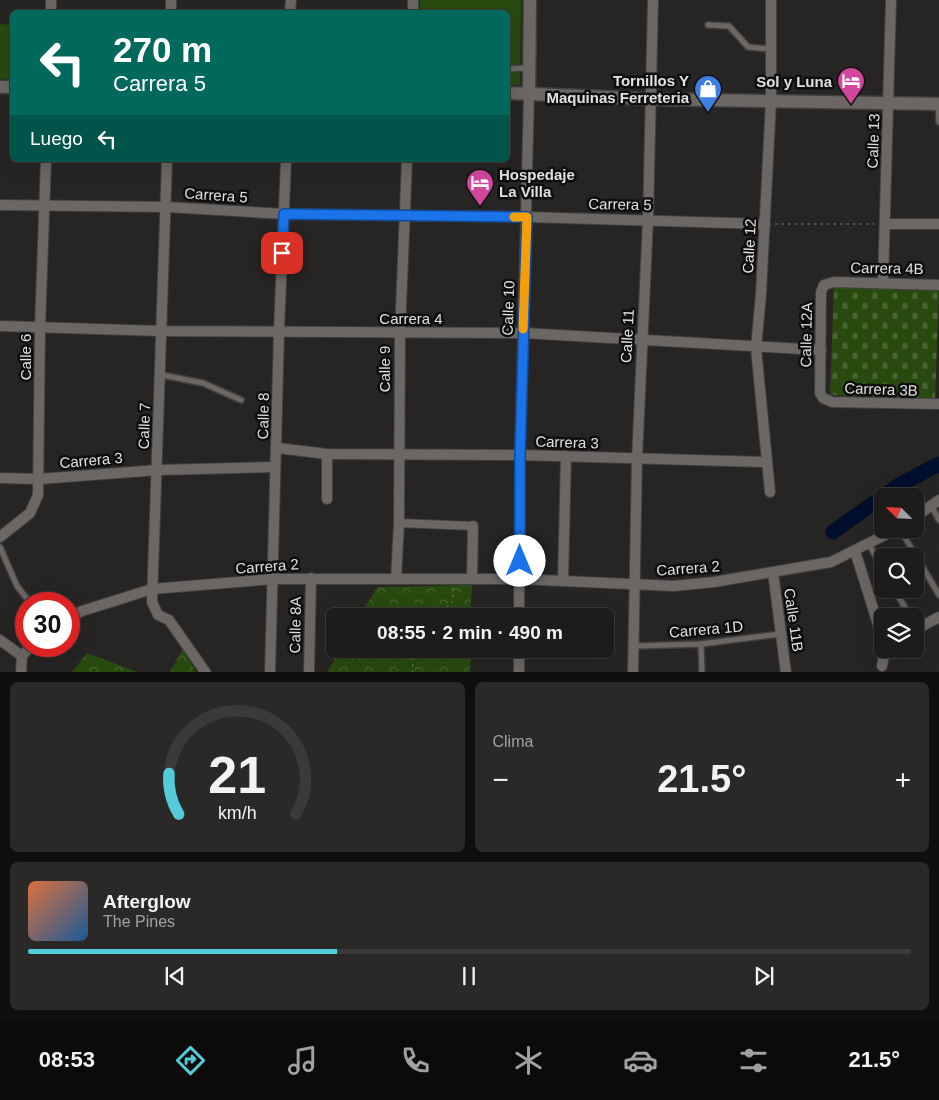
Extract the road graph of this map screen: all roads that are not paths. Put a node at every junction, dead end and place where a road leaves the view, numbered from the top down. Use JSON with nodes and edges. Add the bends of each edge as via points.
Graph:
{"nodes":[{"id":1,"x":530,"y":0,"type":"edge"},
{"id":2,"x":653,"y":0,"type":"edge"},
{"id":3,"x":771,"y":0,"type":"edge"},
{"id":4,"x":891,"y":0,"type":"edge"},
{"id":5,"x":708,"y":25,"type":"dead end"},
{"id":6,"x":771,"y":49,"type":"junction"},
{"id":7,"x":530,"y":68,"type":"junction"},
{"id":8,"x":510,"y":69,"type":"edge"},
{"id":9,"x":510,"y":93,"type":"edge"},
{"id":10,"x":529,"y":94,"type":"junction"},
{"id":11,"x":651,"y":99,"type":"junction"},
{"id":12,"x":771,"y":101,"type":"junction"},
{"id":13,"x":890,"y":102,"type":"junction"},
{"id":14,"x":939,"y":104,"type":"edge"},
{"id":15,"x":939,"y":122,"type":"edge"},
{"id":16,"x":46,"y":162,"type":"edge"},
{"id":17,"x":167,"y":162,"type":"edge"},
{"id":18,"x":286,"y":162,"type":"edge"},
{"id":19,"x":407,"y":162,"type":"edge"},
{"id":20,"x":0,"y":205,"type":"edge"},
{"id":21,"x":44,"y":205,"type":"junction"},
{"id":22,"x":167,"y":206,"type":"junction"},
{"id":23,"x":284,"y":214,"type":"junction"},
{"id":24,"x":406,"y":216,"type":"junction"},
{"id":25,"x":527,"y":217,"type":"junction"},
{"id":26,"x":648,"y":220,"type":"junction"},
{"id":27,"x":765,"y":224,"type":"junction"},
{"id":28,"x":884,"y":224,"type":"junction"},
{"id":29,"x":939,"y":224,"type":"edge"},
{"id":30,"x":834,"y":282,"type":"joint"},
{"id":31,"x":883,"y":283,"type":"junction"},
{"id":32,"x":939,"y":285,"type":"edge"},
{"id":33,"x":0,"y":326,"type":"edge"},
{"id":34,"x":40,"y":327,"type":"junction"},
{"id":35,"x":161,"y":331,"type":"junction"},
{"id":36,"x":279,"y":331,"type":"junction"},
{"id":37,"x":400,"y":333,"type":"junction"},
{"id":38,"x":523,"y":333,"type":"junction"},
{"id":39,"x":642,"y":339,"type":"junction"},
{"id":40,"x":756,"y":348,"type":"junction"},
{"id":41,"x":821,"y":350,"type":"junction"},
{"id":42,"x":162,"y":375,"type":"junction"},
{"id":43,"x":822,"y":398,"type":"joint"},
{"id":44,"x":241,"y":400,"type":"dead end"},
{"id":45,"x":939,"y":404,"type":"edge"},
{"id":46,"x":277,"y":448,"type":"junction"},
{"id":47,"x":399,"y":453,"type":"junction"},
{"id":48,"x":327,"y":454,"type":"junction"},
{"id":49,"x":520,"y":455,"type":"junction"},
{"id":50,"x":566,"y":456,"type":"junction"},
{"id":51,"x":637,"y":459,"type":"junction"},
{"id":52,"x":767,"y":462,"type":"junction"},
{"id":53,"x":275,"y":467,"type":"junction"},
{"id":54,"x":158,"y":470,"type":"junction"},
{"id":55,"x":0,"y":478,"type":"edge"},
{"id":56,"x":39,"y":479,"type":"junction"},
{"id":57,"x":770,"y":492,"type":"dead end"},
{"id":58,"x":327,"y":500,"type":"dead end"},
{"id":59,"x":935,"y":502,"type":"edge"},
{"id":60,"x":924,"y":510,"type":"edge"},
{"id":61,"x":939,"y":520,"type":"edge"},
{"id":62,"x":399,"y":523,"type":"junction"},
{"id":63,"x":474,"y":526,"type":"joint"},
{"id":64,"x":0,"y":537,"type":"edge"},
{"id":65,"x":881,"y":538,"type":"edge"},
{"id":66,"x":904,"y":538,"type":"edge"},
{"id":67,"x":869,"y":544,"type":"junction"},
{"id":68,"x":0,"y":547,"type":"edge"},
{"id":69,"x":855,"y":551,"type":"junction"},
{"id":70,"x":874,"y":554,"type":"edge"},
{"id":71,"x":773,"y":572,"type":"junction"},
{"id":72,"x":311,"y":578,"type":"junction"},
{"id":73,"x":396,"y":578,"type":"junction"},
{"id":74,"x":273,"y":579,"type":"junction"},
{"id":75,"x":472,"y":579,"type":"junction"},
{"id":76,"x":519,"y":579,"type":"junction"},
{"id":77,"x":563,"y":580,"type":"junction"},
{"id":78,"x":636,"y":584,"type":"junction"},
{"id":79,"x":152,"y":589,"type":"junction"},
{"id":80,"x":22,"y":592,"type":"edge"},
{"id":81,"x":939,"y":595,"type":"edge"},
{"id":82,"x":519,"y":608,"type":"edge"},
{"id":83,"x":874,"y":609,"type":"edge"},
{"id":84,"x":80,"y":611,"type":"edge"},
{"id":85,"x":939,"y":617,"type":"edge"},
{"id":86,"x":924,"y":624,"type":"edge"},
{"id":87,"x":780,"y":634,"type":"junction"},
{"id":88,"x":0,"y":640,"type":"edge"},
{"id":89,"x":701,"y":644,"type":"junction"},
{"id":90,"x":635,"y":646,"type":"junction"},
{"id":91,"x":15,"y":651,"type":"edge"},
{"id":92,"x":22,"y":657,"type":"edge"},
{"id":93,"x":519,"y":658,"type":"edge"},
{"id":94,"x":883,"y":658,"type":"edge"},
{"id":95,"x":882,"y":666,"type":"dead end"},
{"id":96,"x":21,"y":672,"type":"edge"},
{"id":97,"x":206,"y":672,"type":"edge"},
{"id":98,"x":270,"y":672,"type":"edge"},
{"id":99,"x":309,"y":672,"type":"edge"},
{"id":100,"x":519,"y":672,"type":"edge"},
{"id":101,"x":633,"y":672,"type":"edge"},
{"id":102,"x":702,"y":672,"type":"edge"},
{"id":103,"x":786,"y":672,"type":"edge"}],
"edges":[{"from":1,"to":7,"type":"street","name":"Calle 10"},
{"from":2,"to":11,"type":"street","name":"Calle 11"},
{"from":3,"to":6,"type":"street","name":"Calle 12"},
{"from":4,"to":13,"type":"street","name":"Calle 13"},
{"from":5,"to":6,"type":"lane","via":[[729,26],[748,47]]},
{"from":6,"to":12,"type":"street","name":"Calle 12"},
{"from":7,"to":8,"type":"lane"},
{"from":7,"to":10,"type":"street","name":"Calle 10"},
{"from":9,"to":10,"type":"street"},
{"from":10,"to":11,"type":"street"},
{"from":10,"to":25,"type":"street","name":"Calle 10"},
{"from":11,"to":12,"type":"street"},
{"from":11,"to":26,"type":"street","name":"Calle 11"},
{"from":12,"to":13,"type":"street"},
{"from":12,"to":27,"type":"street","name":"Calle 12"},
{"from":13,"to":14,"type":"street"},
{"from":13,"to":28,"type":"street","name":"Calle 13"},
{"from":14,"to":15,"type":"lane"},
{"from":16,"to":21,"type":"street","name":"Calle 6"},
{"from":17,"to":22,"type":"street","name":"Calle 7"},
{"from":18,"to":23,"type":"street","name":"Calle 8"},
{"from":19,"to":24,"type":"street","name":"Calle 9"},
{"from":20,"to":21,"type":"street","name":"Carrera 5"},
{"from":21,"to":22,"type":"street","name":"Carrera 5"},
{"from":21,"to":34,"type":"street","name":"Calle 6"},
{"from":22,"to":23,"type":"street","name":"Carrera 5"},
{"from":22,"to":35,"type":"street","name":"Calle 7"},
{"from":23,"to":24,"type":"street","name":"Carrera 5"},
{"from":23,"to":36,"type":"street","name":"Calle 8"},
{"from":24,"to":25,"type":"street","name":"Carrera 5"},
{"from":24,"to":37,"type":"street","name":"Calle 9"},
{"from":25,"to":26,"type":"street","name":"Carrera 5"},
{"from":25,"to":38,"type":"street","name":"Calle 10"},
{"from":26,"to":27,"type":"street","name":"Carrera 5"},
{"from":26,"to":39,"type":"street","name":"Calle 11"},
{"from":27,"to":40,"type":"street","name":"Calle 12"},
{"from":28,"to":29,"type":"street"},
{"from":28,"to":31,"type":"street","name":"Calle 13"},
{"from":30,"to":31,"type":"street","name":"Carrera 4B"},
{"from":30,"to":41,"type":"street","name":"Calle 12A","via":[[824,285],[822,292]]},
{"from":31,"to":32,"type":"street","name":"Carrera 4B"},
{"from":33,"to":34,"type":"street","name":"Carrera 4"},
{"from":34,"to":35,"type":"street","name":"Carrera 4"},
{"from":34,"to":56,"type":"street","name":"Calle 6"},
{"from":35,"to":36,"type":"street","name":"Carrera 4"},
{"from":35,"to":42,"type":"street","name":"Calle 7"},
{"from":36,"to":37,"type":"street","name":"Carrera 4"},
{"from":36,"to":46,"type":"street","name":"Calle 8"},
{"from":37,"to":38,"type":"street","name":"Carrera 4"},
{"from":37,"to":47,"type":"street","name":"Calle 9"},
{"from":38,"to":39,"type":"street","name":"Carrera 4"},
{"from":38,"to":49,"type":"street","name":"Calle 10"},
{"from":39,"to":40,"type":"street","name":"Carrera 4"},
{"from":39,"to":51,"type":"street","name":"Calle 11"},
{"from":40,"to":41,"type":"street","name":"Carrera 4"},
{"from":40,"to":52,"type":"street","name":"Calle 12"},
{"from":41,"to":43,"type":"street","name":"Calle 12A"},
{"from":42,"to":44,"type":"lane","via":[[203,383]]},
{"from":42,"to":54,"type":"street","name":"Calle 7"},
{"from":43,"to":45,"type":"street","name":"Carrera 3B","via":[[832,402]]},
{"from":46,"to":48,"type":"street","name":"Carrera 3"},
{"from":46,"to":53,"type":"street","name":"Calle 8"},
{"from":47,"to":48,"type":"street","name":"Carrera 3"},
{"from":47,"to":49,"type":"street","name":"Carrera 3"},
{"from":47,"to":62,"type":"street","name":"Calle 9"},
{"from":48,"to":58,"type":"street"},
{"from":49,"to":50,"type":"street","name":"Carrera 3"},
{"from":49,"to":76,"type":"street","name":"Calle 10"},
{"from":50,"to":51,"type":"street","name":"Carrera 3"},
{"from":50,"to":77,"type":"street"},
{"from":51,"to":52,"type":"street","name":"Carrera 3"},
{"from":51,"to":78,"type":"street","name":"Calle 11"},
{"from":52,"to":57,"type":"street","name":"Calle 12"},
{"from":53,"to":54,"type":"street","name":"Carrera 3"},
{"from":53,"to":74,"type":"street","name":"Calle 8"},
{"from":54,"to":56,"type":"street","name":"Carrera 3"},
{"from":54,"to":79,"type":"street","name":"Calle 7"},
{"from":55,"to":56,"type":"street","name":"Carrera 3"},
{"from":56,"to":64,"type":"street","name":"Calle 6","via":[[33,508]]},
{"from":59,"to":60,"type":"street"},
{"from":59,"to":61,"type":"lane"},
{"from":62,"to":63,"type":"street"},
{"from":62,"to":73,"type":"street","name":"Calle 9"},
{"from":63,"to":75,"type":"street"},
{"from":65,"to":67,"type":"street","name":"Carrera 2"},
{"from":66,"to":81,"type":"lane"},
{"from":67,"to":69,"type":"street","name":"Carrera 2"},
{"from":67,"to":70,"type":"lane"},
{"from":68,"to":80,"type":"lane"},
{"from":69,"to":71,"type":"street","name":"Carrera 2","via":[[831,562]]},
{"from":69,"to":83,"type":"street"},
{"from":71,"to":78,"type":"street","name":"Carrera 2","via":[[674,586]]},
{"from":71,"to":87,"type":"street","name":"Calle 11B"},
{"from":72,"to":73,"type":"street","name":"Carrera 2"},
{"from":72,"to":74,"type":"street","name":"Carrera 2"},
{"from":72,"to":99,"type":"street","name":"Calle 8A"},
{"from":73,"to":75,"type":"street","name":"Carrera 2"},
{"from":74,"to":79,"type":"street","name":"Carrera 2"},
{"from":74,"to":98,"type":"street","name":"Calle 8"},
{"from":75,"to":76,"type":"street","name":"Carrera 2"},
{"from":76,"to":77,"type":"street","name":"Carrera 2"},
{"from":76,"to":82,"type":"street","name":"Calle 10"},
{"from":77,"to":78,"type":"street","name":"Carrera 2"},
{"from":78,"to":90,"type":"street","name":"Calle 11"},
{"from":79,"to":84,"type":"street","name":"Carrera 2"},
{"from":79,"to":97,"type":"street","name":"Calle 7","via":[[152,602],[158,615],[169,620]]},
{"from":85,"to":86,"type":"street"},
{"from":87,"to":89,"type":"lane","name":"Carrera 1D"},
{"from":87,"to":103,"type":"street","name":"Calle 11B"},
{"from":88,"to":91,"type":"street"},
{"from":89,"to":90,"type":"lane","name":"Carrera 1D"},
{"from":89,"to":102,"type":"lane"},
{"from":90,"to":101,"type":"street","name":"Calle 11"},
{"from":92,"to":96,"type":"street"},
{"from":93,"to":100,"type":"street"},
{"from":94,"to":95,"type":"street"}]}
